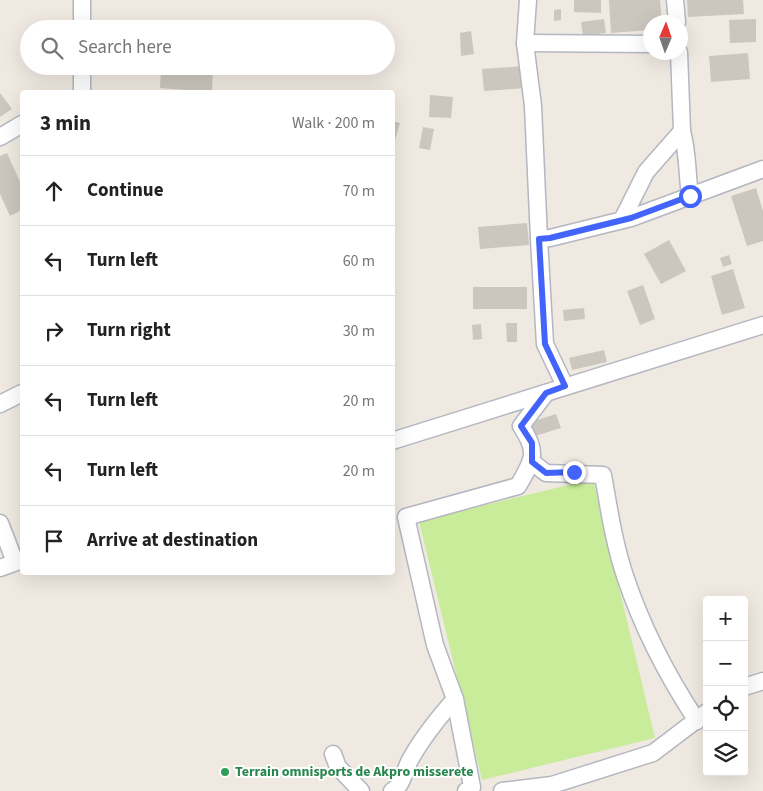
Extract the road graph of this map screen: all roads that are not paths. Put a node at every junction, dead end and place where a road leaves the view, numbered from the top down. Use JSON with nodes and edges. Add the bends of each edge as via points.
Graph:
{"nodes":[{"id":1,"x":82,"y":0,"type":"edge"},
{"id":2,"x":528,"y":0,"type":"edge"},
{"id":3,"x":675,"y":0,"type":"edge"},
{"id":4,"x":676,"y":15,"type":"edge"},
{"id":5,"x":82,"y":20,"type":"edge"},
{"id":6,"x":525,"y":43,"type":"junction"},
{"id":7,"x":643,"y":44,"type":"edge"},
{"id":8,"x":680,"y":60,"type":"edge"},
{"id":9,"x":81,"y":75,"type":"edge"},
{"id":10,"x":79,"y":90,"type":"edge"},
{"id":11,"x":20,"y":125,"type":"edge"},
{"id":12,"x":682,"y":132,"type":"junction"},
{"id":13,"x":0,"y":137,"type":"edge"},
{"id":14,"x":763,"y":168,"type":"edge"},
{"id":15,"x":690,"y":196,"type":"junction"},
{"id":16,"x":622,"y":220,"type":"junction"},
{"id":17,"x":539,"y":239,"type":"junction"},
{"id":18,"x":763,"y":325,"type":"edge"},
{"id":19,"x":565,"y":386,"type":"junction"},
{"id":20,"x":546,"y":393,"type":"junction"},
{"id":21,"x":20,"y":394,"type":"edge"},
{"id":22,"x":0,"y":404,"type":"edge"},
{"id":23,"x":395,"y":440,"type":"edge"},
{"id":24,"x":532,"y":462,"type":"junction"},
{"id":25,"x":0,"y":523,"type":"edge"},
{"id":26,"x":12,"y":563,"type":"edge"},
{"id":27,"x":763,"y":681,"type":"edge"},
{"id":28,"x":747,"y":686,"type":"edge"},
{"id":29,"x":455,"y":699,"type":"junction"},
{"id":30,"x":702,"y":717,"type":"edge"},
{"id":31,"x":333,"y":754,"type":"dead end"},
{"id":32,"x":362,"y":791,"type":"edge"},
{"id":33,"x":392,"y":791,"type":"edge"},
{"id":34,"x":466,"y":791,"type":"edge"},
{"id":35,"x":502,"y":791,"type":"edge"}],
"edges":[{"from":1,"to":5,"type":"street"},
{"from":2,"to":6,"type":"street"},
{"from":3,"to":4,"type":"street"},
{"from":6,"to":7,"type":"street"},
{"from":6,"to":17,"type":"street","via":[[533,106]]},
{"from":8,"to":12,"type":"street"},
{"from":9,"to":10,"type":"street"},
{"from":11,"to":13,"type":"street"},
{"from":12,"to":15,"type":"street","via":[[688,153]]},
{"from":12,"to":16,"type":"street","via":[[646,172]]},
{"from":14,"to":15,"type":"street"},
{"from":15,"to":16,"type":"street"},
{"from":16,"to":17,"type":"street"},
{"from":17,"to":19,"type":"street","via":[[545,344]]},
{"from":18,"to":19,"type":"street"},
{"from":19,"to":20,"type":"street"},
{"from":20,"to":23,"type":"street"},
{"from":20,"to":24,"type":"street","via":[[521,426],[532,443]]},
{"from":21,"to":22,"type":"street"},
{"from":24,"to":29,"type":"street","via":[[518,486],[406,517],[435,645]]},
{"from":24,"to":30,"type":"street","via":[[546,473],[603,475],[625,577],[677,690]]},
{"from":25,"to":26,"type":"street"},
{"from":27,"to":28,"type":"street"},
{"from":29,"to":33,"type":"street","via":[[409,761],[398,787]]},
{"from":29,"to":34,"type":"street","via":[[472,787]]},
{"from":30,"to":35,"type":"street","via":[[653,753],[552,785]]},
{"from":31,"to":32,"type":"street","via":[[338,767]]}]}
